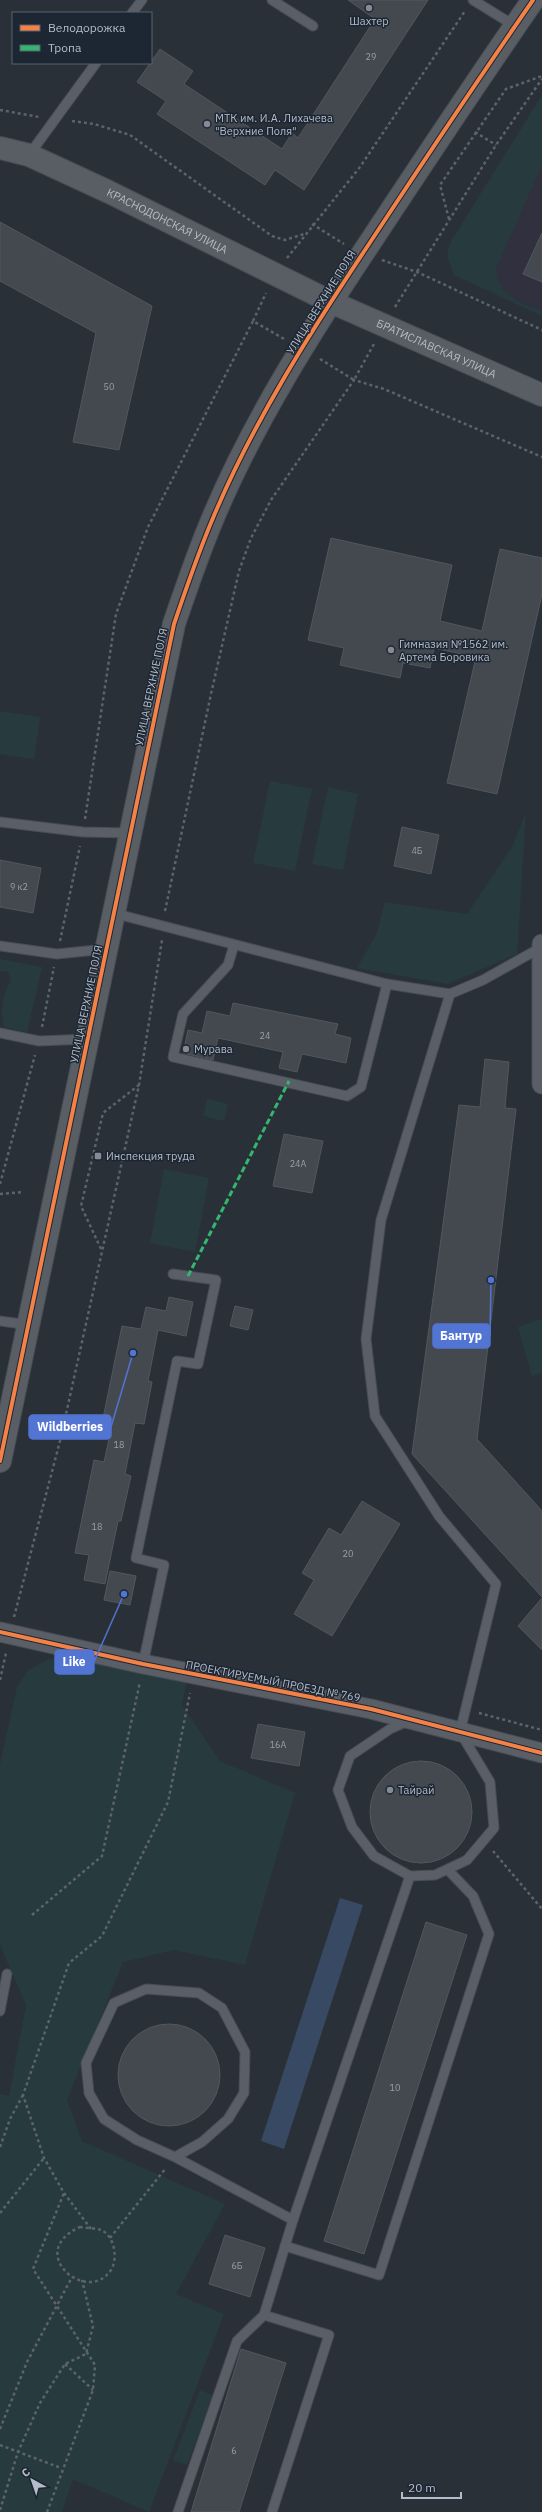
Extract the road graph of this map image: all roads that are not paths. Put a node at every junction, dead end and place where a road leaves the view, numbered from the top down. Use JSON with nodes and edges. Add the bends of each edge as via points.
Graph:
{"nodes":[{"id":1,"x":142,"y":0,"type":"edge"},
{"id":2,"x":272,"y":0,"type":"edge"},
{"id":3,"x":533,"y":0,"type":"edge"},
{"id":4,"x":471,"y":3,"type":"edge"},
{"id":5,"x":133,"y":12,"type":"edge"},
{"id":6,"x":313,"y":26,"type":"dead end"},
{"id":7,"x":515,"y":26,"type":"junction"},
{"id":8,"x":95,"y":64,"type":"edge"},
{"id":9,"x":0,"y":148,"type":"edge"},
{"id":10,"x":28,"y":155,"type":"junction"},
{"id":11,"x":331,"y":302,"type":"junction"},
{"id":12,"x":542,"y":395,"type":"edge"},
{"id":13,"x":0,"y":822,"type":"edge"},
{"id":14,"x":130,"y":833,"type":"junction"},
{"id":15,"x":113,"y":913,"type":"junction"},
{"id":16,"x":542,"y":944,"type":"edge"},
{"id":17,"x":234,"y":945,"type":"junction"},
{"id":18,"x":0,"y":946,"type":"edge"},
{"id":19,"x":542,"y":947,"type":"edge"},
{"id":20,"x":106,"y":949,"type":"junction"},
{"id":21,"x":387,"y":984,"type":"junction"},
{"id":22,"x":450,"y":994,"type":"junction"},
{"id":23,"x":0,"y":1032,"type":"edge"},
{"id":24,"x":88,"y":1039,"type":"junction"},
{"id":25,"x":542,"y":1084,"type":"edge"},
{"id":26,"x":173,"y":1274,"type":"dead end"},
{"id":27,"x":0,"y":1321,"type":"edge"},
{"id":28,"x":30,"y":1325,"type":"junction"},
{"id":29,"x":0,"y":1461,"type":"edge"},
{"id":30,"x":6,"y":1625,"type":"edge"},
{"id":31,"x":143,"y":1664,"type":"junction"},
{"id":32,"x":411,"y":1720,"type":"junction"},
{"id":33,"x":460,"y":1732,"type":"junction"},
{"id":34,"x":542,"y":1753,"type":"edge"},
{"id":35,"x":448,"y":1870,"type":"junction"},
{"id":36,"x":410,"y":1876,"type":"junction"},
{"id":37,"x":7,"y":1974,"type":"dead end"},
{"id":38,"x":0,"y":2011,"type":"edge"},
{"id":39,"x":175,"y":2157,"type":"junction"},
{"id":40,"x":293,"y":2220,"type":"junction"},
{"id":41,"x":285,"y":2246,"type":"junction"},
{"id":42,"x":264,"y":2315,"type":"junction"},
{"id":43,"x":178,"y":2512,"type":"edge"},
{"id":44,"x":272,"y":2512,"type":"edge"}],
"edges":[{"from":1,"to":5,"type":"lane"},
{"from":2,"to":6,"type":"lane"},
{"from":3,"to":7,"type":"main road","name":"УЛИЦА ВЕРХНИЕ ПОЛЯ"},
{"from":4,"to":7,"type":"lane"},
{"from":7,"to":11,"type":"main road","name":"УЛИЦА ВЕРХНИЕ ПОЛЯ"},
{"from":8,"to":10,"type":"lane"},
{"from":9,"to":10,"type":"main road","name":"КРАСНОДОНСКАЯ УЛИЦА"},
{"from":10,"to":11,"type":"main road","name":"КРАСНОДОНСКАЯ УЛИЦА","via":[[109,192]]},
{"from":11,"to":12,"type":"main road","name":"БРАТИСЛАВСКАЯ УЛИЦА"},
{"from":11,"to":14,"type":"main road","name":"УЛИЦА ВЕРХНИЕ ПОЛЯ","via":[[302,348],[245,451],[200,550],[174,624]]},
{"from":13,"to":14,"type":"lane","via":[[83,832]]},
{"from":14,"to":15,"type":"main road","name":"УЛИЦА ВЕРХНИЕ ПОЛЯ"},
{"from":15,"to":17,"type":"lane"},
{"from":15,"to":20,"type":"main road","name":"УЛИЦА ВЕРХНИЕ ПОЛЯ"},
{"from":16,"to":19,"type":"street"},
{"from":17,"to":21,"type":"lane"},
{"from":17,"to":21,"type":"lane","via":[[228,965],[183,1014],[173,1057],[347,1096],[361,1087]]},
{"from":18,"to":20,"type":"lane","via":[[57,954]]},
{"from":19,"to":22,"type":"lane","via":[[483,980]]},
{"from":19,"to":25,"type":"street"},
{"from":20,"to":24,"type":"main road","name":"УЛИЦА ВЕРХНИЕ ПОЛЯ"},
{"from":21,"to":22,"type":"lane"},
{"from":22,"to":33,"type":"lane","via":[[382,1220],[366,1339],[375,1416],[439,1516],[496,1584]]},
{"from":23,"to":24,"type":"lane","via":[[39,1041]]},
{"from":24,"to":28,"type":"main road","name":"УЛИЦА ВЕРХНИЕ ПОЛЯ"},
{"from":26,"to":31,"type":"lane","via":[[216,1280],[198,1364],[177,1361],[136,1558],[164,1565]]},
{"from":27,"to":28,"type":"lane"},
{"from":28,"to":29,"type":"main road","name":"УЛИЦА ВЕРХНИЕ ПОЛЯ"},
{"from":30,"to":31,"type":"street","name":"ПРОЕКТИРУЕМЫЙ ПРОЕЗД № 769"},
{"from":31,"to":32,"type":"street","name":"ПРОЕКТИРУЕМЫЙ ПРОЕЗД № 769","via":[[371,1709]]},
{"from":32,"to":33,"type":"street","name":"ПРОЕКТИРУЕМЫЙ ПРОЕЗД № 769"},
{"from":32,"to":36,"type":"lane","via":[[390,1729],[350,1756],[338,1790],[352,1827],[374,1856]]},
{"from":33,"to":34,"type":"street","name":"ПРОЕКТИРУЕМЫЙ ПРОЕЗД № 769"},
{"from":33,"to":35,"type":"lane","via":[[490,1782],[494,1828],[467,1860]]},
{"from":35,"to":36,"type":"lane","via":[[436,1875]]},
{"from":35,"to":41,"type":"lane","via":[[473,1896],[488,1934],[379,2274]]},
{"from":36,"to":40,"type":"lane"},
{"from":37,"to":38,"type":"lane"},
{"from":39,"to":39,"type":"lane","via":[[138,2140],[104,2118],[89,2093],[86,2064],[114,2003],[146,1989],[199,1993],[222,2008],[245,2052],[244,2093],[228,2119],[202,2142]]},
{"from":39,"to":40,"type":"lane"},
{"from":40,"to":41,"type":"lane"},
{"from":41,"to":42,"type":"lane"},
{"from":42,"to":43,"type":"lane","via":[[237,2341]]},
{"from":42,"to":44,"type":"lane","via":[[329,2335]]}]}
